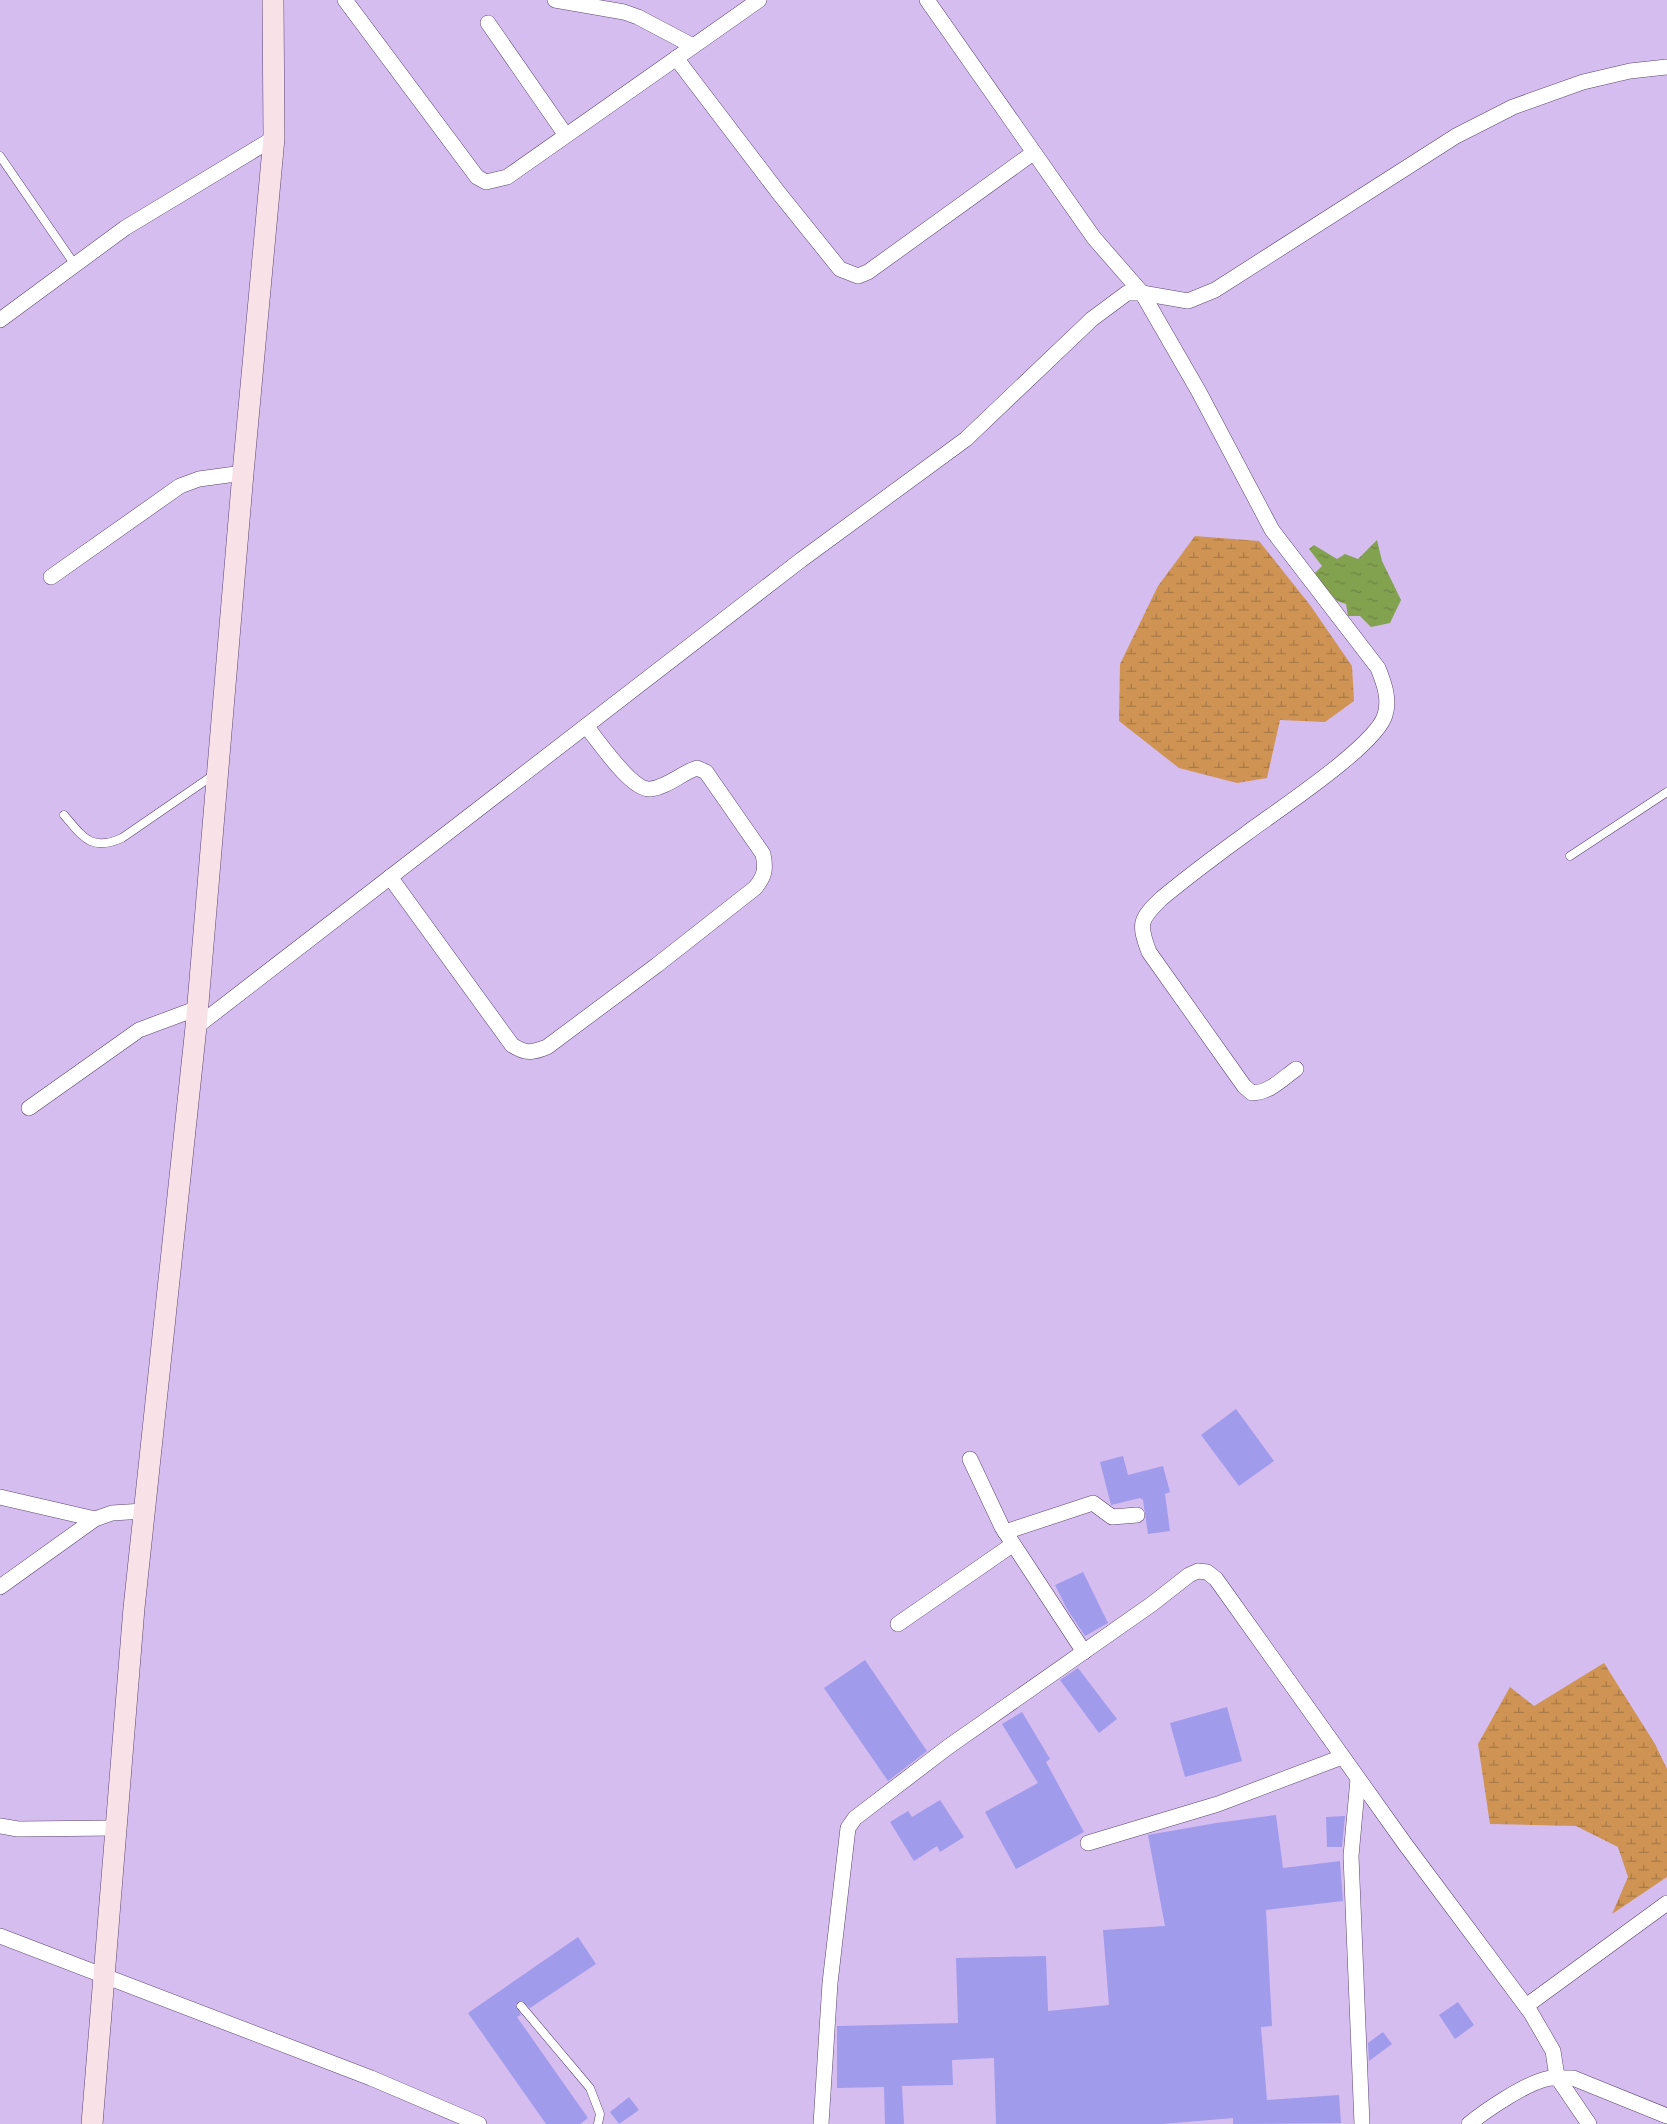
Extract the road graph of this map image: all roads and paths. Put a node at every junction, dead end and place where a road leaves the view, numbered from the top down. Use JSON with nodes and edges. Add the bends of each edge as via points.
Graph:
{"nodes":[{"id":1,"x":272,"y":0,"type":"edge"},
{"id":2,"x":345,"y":0,"type":"edge"},
{"id":3,"x":555,"y":0,"type":"edge"},
{"id":4,"x":759,"y":0,"type":"edge"},
{"id":5,"x":927,"y":0,"type":"edge"},
{"id":6,"x":488,"y":23,"type":"dead end"},
{"id":7,"x":693,"y":46,"type":"junction"},
{"id":8,"x":676,"y":58,"type":"junction"},
{"id":9,"x":1667,"y":67,"type":"edge"},
{"id":10,"x":566,"y":134,"type":"junction"},
{"id":11,"x":274,"y":138,"type":"junction"},
{"id":12,"x":1033,"y":154,"type":"junction"},
{"id":13,"x":0,"y":156,"type":"edge"},
{"id":14,"x":75,"y":265,"type":"junction"},
{"id":15,"x":1142,"y":293,"type":"junction"},
{"id":16,"x":0,"y":320,"type":"edge"},
{"id":17,"x":243,"y":473,"type":"junction"},
{"id":18,"x":51,"y":576,"type":"dead end"},
{"id":19,"x":586,"y":726,"type":"junction"},
{"id":20,"x":218,"y":771,"type":"junction"},
{"id":21,"x":1667,"y":792,"type":"edge"},
{"id":22,"x":64,"y":814,"type":"dead end"},
{"id":23,"x":1570,"y":856,"type":"dead end"},
{"id":24,"x":390,"y":878,"type":"junction"},
{"id":25,"x":197,"y":1017,"type":"junction"},
{"id":26,"x":1296,"y":1070,"type":"dead end"},
{"id":27,"x":29,"y":1108,"type":"dead end"},
{"id":28,"x":970,"y":1459,"type":"dead end"},
{"id":29,"x":0,"y":1497,"type":"edge"},
{"id":30,"x":144,"y":1511,"type":"junction"},
{"id":31,"x":1137,"y":1515,"type":"dead end"},
{"id":32,"x":95,"y":1519,"type":"junction"},
{"id":33,"x":1009,"y":1539,"type":"junction"},
{"id":34,"x":0,"y":1587,"type":"edge"},
{"id":35,"x":898,"y":1624,"type":"dead end"},
{"id":36,"x":1084,"y":1652,"type":"junction"},
{"id":37,"x":1342,"y":1757,"type":"junction"},
{"id":38,"x":1358,"y":1779,"type":"junction"},
{"id":39,"x":0,"y":1826,"type":"edge"},
{"id":40,"x":116,"y":1828,"type":"junction"},
{"id":41,"x":1088,"y":1843,"type":"dead end"},
{"id":42,"x":1667,"y":1903,"type":"edge"},
{"id":43,"x":0,"y":1936,"type":"edge"},
{"id":44,"x":104,"y":1978,"type":"junction"},
{"id":45,"x":521,"y":2006,"type":"dead end"},
{"id":46,"x":1526,"y":2006,"type":"junction"},
{"id":47,"x":1557,"y":2077,"type":"junction"},
{"id":48,"x":1667,"y":2116,"type":"edge"},
{"id":49,"x":92,"y":2124,"type":"edge"},
{"id":50,"x":479,"y":2124,"type":"edge"},
{"id":51,"x":598,"y":2124,"type":"edge"},
{"id":52,"x":821,"y":2124,"type":"edge"},
{"id":53,"x":1362,"y":2124,"type":"edge"},
{"id":54,"x":1469,"y":2124,"type":"edge"},
{"id":55,"x":1588,"y":2124,"type":"edge"}],
"edges":[{"from":1,"to":11,"type":"street"},
{"from":2,"to":10,"type":"street","via":[[477,177],[486,182],[507,177]]},
{"from":3,"to":7,"type":"street","via":[[624,12]]},
{"from":4,"to":7,"type":"street"},
{"from":5,"to":12,"type":"street"},
{"from":6,"to":10,"type":"street"},
{"from":7,"to":8,"type":"street"},
{"from":8,"to":10,"type":"street"},
{"from":8,"to":12,"type":"street","via":[[840,268],[858,276]]},
{"from":9,"to":15,"type":"street","via":[[1630,71],[1583,82],[1513,108],[1456,136],[1215,290],[1188,301]]},
{"from":11,"to":14,"type":"street","via":[[125,228]]},
{"from":11,"to":17,"type":"street"},
{"from":12,"to":15,"type":"street","via":[[1094,238]]},
{"from":13,"to":14,"type":"lane"},
{"from":14,"to":16,"type":"street"},
{"from":15,"to":19,"type":"street","via":[[1127,293],[1114,300],[966,439]]},
{"from":15,"to":26,"type":"street","via":[[1195,384],[1272,530],[1378,668],[1388,701],[1385,717],[1377,730],[1337,767],[1181,882],[1143,918],[1141,927],[1149,952],[1244,1086],[1252,1093],[1260,1093]]},
{"from":17,"to":18,"type":"street","via":[[199,479],[180,486]]},
{"from":17,"to":20,"type":"street"},
{"from":19,"to":24,"type":"street"},
{"from":19,"to":24,"type":"street","via":[[639,787],[651,789],[697,768],[706,772],[763,854],[766,867],[763,878],[754,888],[657,965],[547,1047],[533,1053],[523,1052],[512,1045]]},
{"from":20,"to":22,"type":"lane","via":[[110,843],[90,841]]},
{"from":20,"to":25,"type":"street"},
{"from":21,"to":23,"type":"lane"},
{"from":24,"to":25,"type":"street"},
{"from":25,"to":27,"type":"street","via":[[140,1030]]},
{"from":25,"to":30,"type":"street"},
{"from":28,"to":33,"type":"street"},
{"from":29,"to":32,"type":"street"},
{"from":30,"to":32,"type":"street"},
{"from":30,"to":40,"type":"street"},
{"from":31,"to":33,"type":"street","via":[[1112,1517],[1093,1503]]},
{"from":32,"to":34,"type":"street"},
{"from":33,"to":35,"type":"street"},
{"from":33,"to":36,"type":"street"},
{"from":36,"to":37,"type":"street","via":[[1189,1574],[1207,1572],[1221,1586]]},
{"from":36,"to":52,"type":"street","via":[[948,1746],[854,1818],[848,1828],[830,1983]]},
{"from":37,"to":38,"type":"street"},
{"from":37,"to":41,"type":"street","via":[[1218,1804]]},
{"from":38,"to":46,"type":"street"},
{"from":38,"to":53,"type":"street","via":[[1351,1856]]},
{"from":39,"to":40,"type":"street","via":[[18,1829]]},
{"from":40,"to":44,"type":"street"},
{"from":42,"to":46,"type":"street"},
{"from":43,"to":44,"type":"street"},
{"from":44,"to":49,"type":"street"},
{"from":44,"to":50,"type":"street","via":[[371,2078]]},
{"from":45,"to":51,"type":"lane","via":[[590,2088],[600,2114]]},
{"from":46,"to":47,"type":"street","via":[[1553,2051]]},
{"from":47,"to":48,"type":"street","via":[[1573,2078]]},
{"from":47,"to":54,"type":"street","via":[[1544,2079]]},
{"from":47,"to":55,"type":"street"}]}
